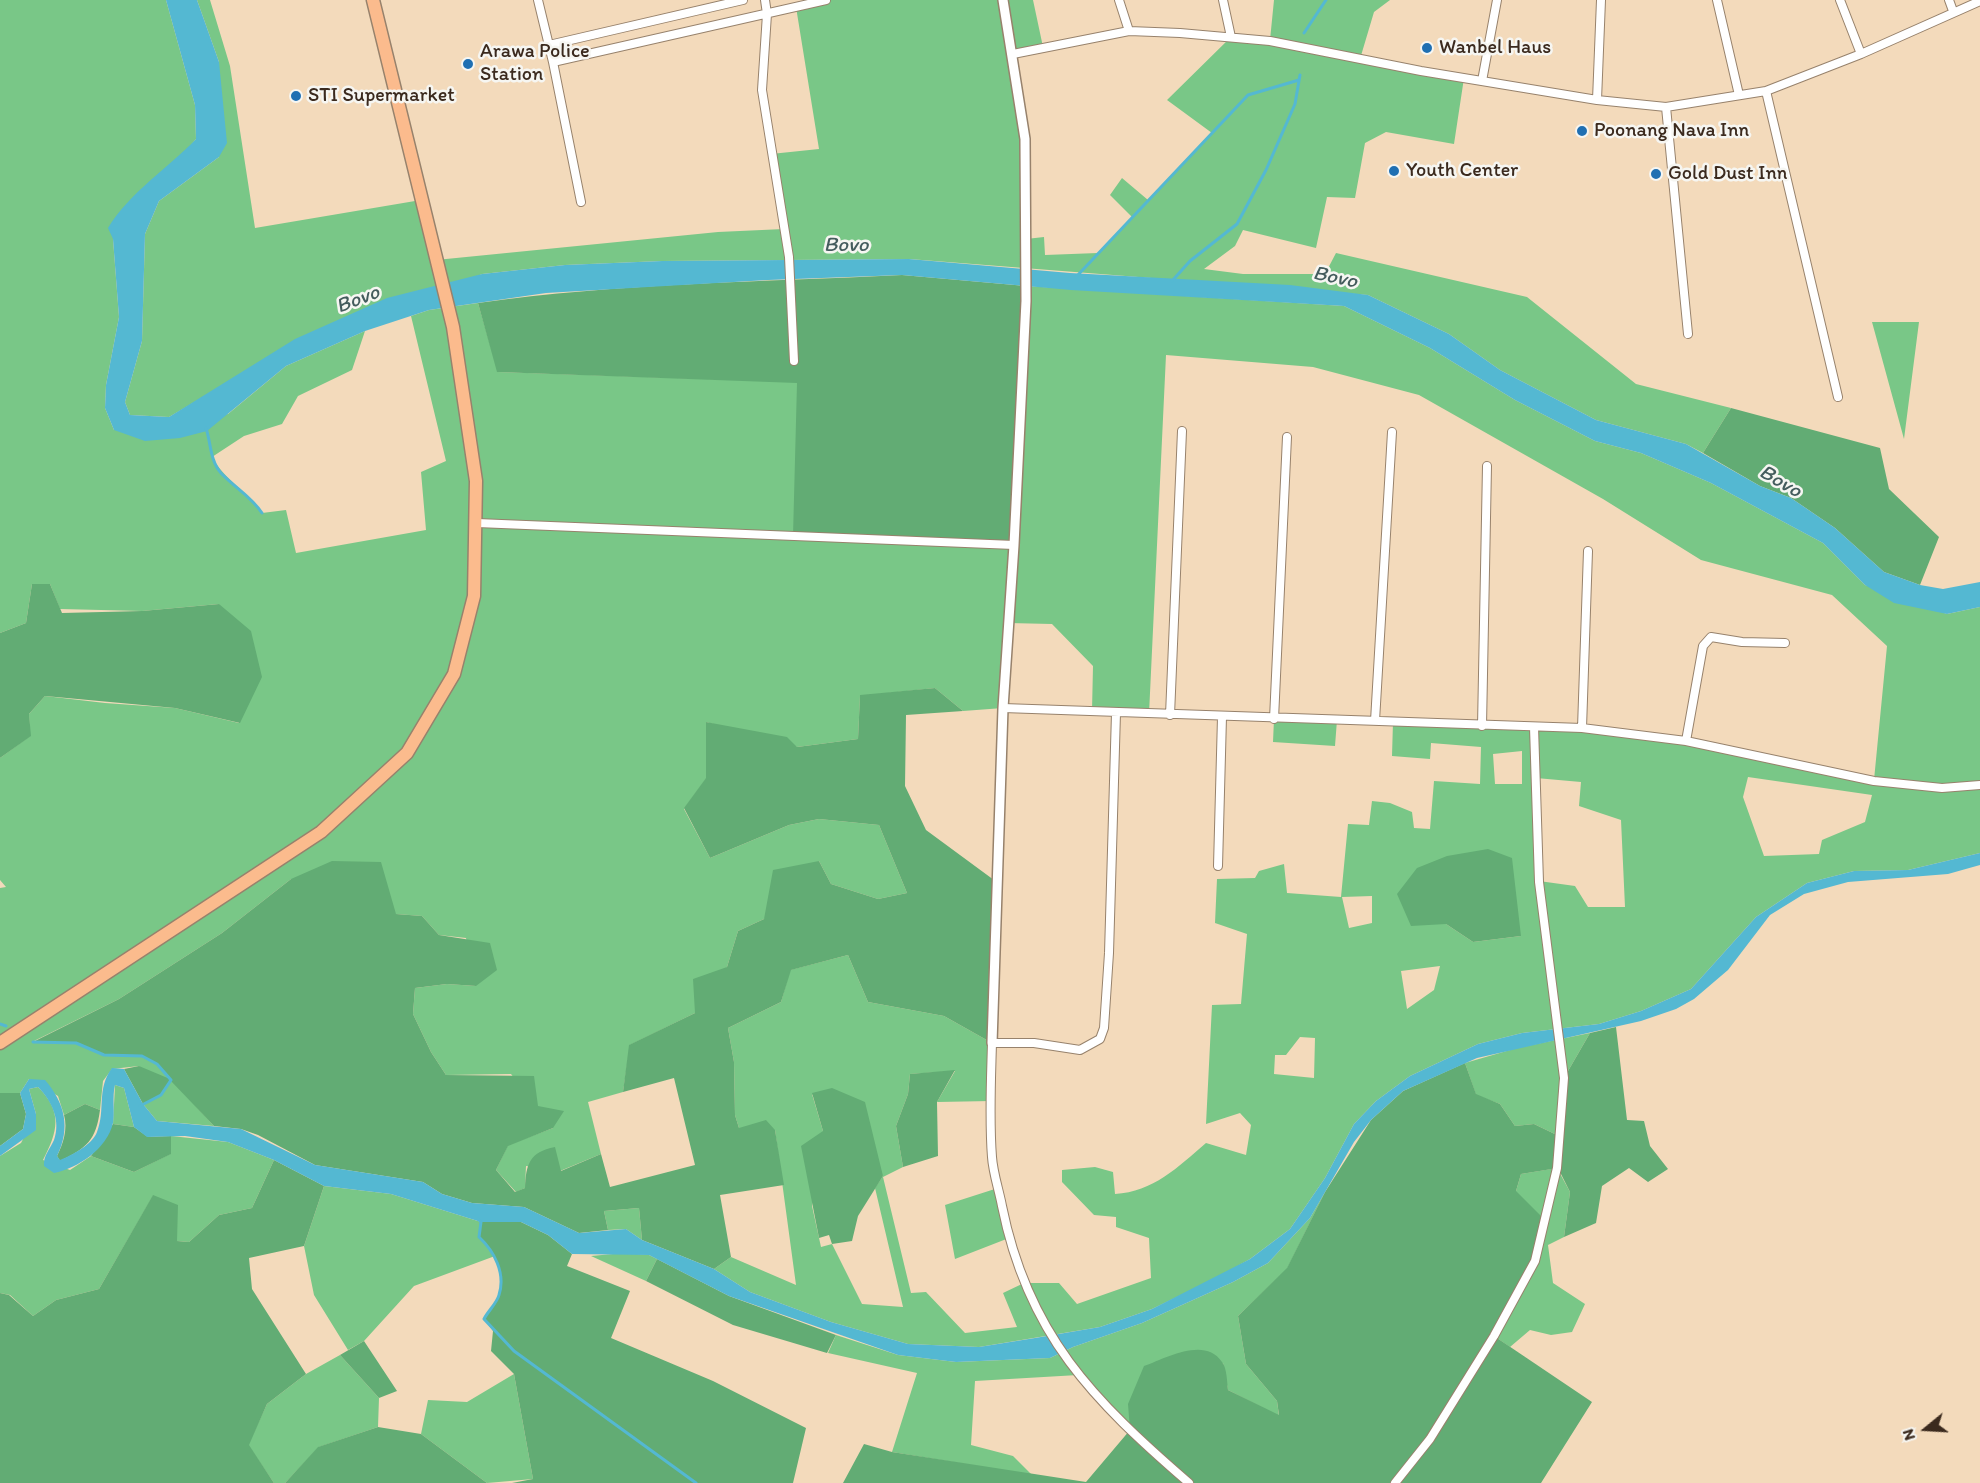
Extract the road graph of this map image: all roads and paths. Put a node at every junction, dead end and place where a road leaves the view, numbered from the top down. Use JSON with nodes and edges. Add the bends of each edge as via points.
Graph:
{"nodes":[{"id":1,"x":373,"y":0,"type":"edge"},
{"id":2,"x":538,"y":0,"type":"edge"},
{"id":3,"x":743,"y":0,"type":"edge"},
{"id":4,"x":765,"y":0,"type":"edge"},
{"id":5,"x":826,"y":0,"type":"edge"},
{"id":6,"x":1003,"y":0,"type":"edge"},
{"id":7,"x":1119,"y":0,"type":"edge"},
{"id":8,"x":1223,"y":0,"type":"edge"},
{"id":9,"x":1497,"y":0,"type":"edge"},
{"id":10,"x":1601,"y":0,"type":"edge"},
{"id":11,"x":1717,"y":0,"type":"edge"},
{"id":12,"x":1840,"y":0,"type":"edge"},
{"id":13,"x":1949,"y":0,"type":"edge"},
{"id":14,"x":1980,"y":1,"type":"edge"},
{"id":15,"x":1953,"y":11,"type":"junction"},
{"id":16,"x":767,"y":14,"type":"junction"},
{"id":17,"x":1129,"y":32,"type":"junction"},
{"id":18,"x":1231,"y":37,"type":"junction"},
{"id":19,"x":549,"y":45,"type":"junction"},
{"id":20,"x":1013,"y":54,"type":"junction"},
{"id":21,"x":1861,"y":54,"type":"junction"},
{"id":22,"x":553,"y":62,"type":"junction"},
{"id":23,"x":1482,"y":81,"type":"junction"},
{"id":24,"x":1766,"y":91,"type":"junction"},
{"id":25,"x":1739,"y":95,"type":"junction"},
{"id":26,"x":1597,"y":100,"type":"junction"},
{"id":27,"x":1666,"y":107,"type":"junction"},
{"id":28,"x":580,"y":202,"type":"dead end"},
{"id":29,"x":1688,"y":334,"type":"dead end"},
{"id":30,"x":794,"y":361,"type":"dead end"},
{"id":31,"x":1838,"y":397,"type":"dead end"},
{"id":32,"x":1182,"y":431,"type":"dead end"},
{"id":33,"x":1392,"y":432,"type":"dead end"},
{"id":34,"x":1287,"y":437,"type":"dead end"},
{"id":35,"x":1487,"y":466,"type":"dead end"},
{"id":36,"x":477,"y":523,"type":"junction"},
{"id":37,"x":1014,"y":545,"type":"junction"},
{"id":38,"x":1588,"y":551,"type":"dead end"},
{"id":39,"x":1785,"y":643,"type":"dead end"},
{"id":40,"x":1004,"y":708,"type":"junction"},
{"id":41,"x":1116,"y":713,"type":"junction"},
{"id":42,"x":1170,"y":715,"type":"junction"},
{"id":43,"x":1222,"y":717,"type":"junction"},
{"id":44,"x":1274,"y":718,"type":"junction"},
{"id":45,"x":1375,"y":721,"type":"junction"},
{"id":46,"x":1482,"y":726,"type":"junction"},
{"id":47,"x":1534,"y":727,"type":"junction"},
{"id":48,"x":1582,"y":728,"type":"junction"},
{"id":49,"x":1686,"y":741,"type":"junction"},
{"id":50,"x":1980,"y":785,"type":"edge"},
{"id":51,"x":1218,"y":866,"type":"dead end"},
{"id":52,"x":992,"y":1042,"type":"junction"},
{"id":53,"x":0,"y":1044,"type":"edge"},
{"id":54,"x":1189,"y":1483,"type":"edge"},
{"id":55,"x":1395,"y":1483,"type":"edge"}],
"edges":[{"from":1,"to":36,"type":"main road","via":[[453,327],[476,481]]},
{"from":2,"to":19,"type":"street"},
{"from":3,"to":19,"type":"street"},
{"from":4,"to":16,"type":"street"},
{"from":5,"to":16,"type":"street"},
{"from":6,"to":20,"type":"street"},
{"from":7,"to":17,"type":"street"},
{"from":8,"to":18,"type":"street"},
{"from":9,"to":23,"type":"street"},
{"from":10,"to":26,"type":"street"},
{"from":11,"to":25,"type":"street"},
{"from":12,"to":21,"type":"street"},
{"from":13,"to":15,"type":"street"},
{"from":14,"to":15,"type":"street"},
{"from":15,"to":21,"type":"street"},
{"from":16,"to":22,"type":"street"},
{"from":16,"to":30,"type":"street","via":[[762,90],[789,257]]},
{"from":17,"to":18,"type":"street"},
{"from":17,"to":20,"type":"street"},
{"from":18,"to":23,"type":"street"},
{"from":19,"to":22,"type":"street"},
{"from":20,"to":37,"type":"street","via":[[1025,139],[1026,301]]},
{"from":21,"to":24,"type":"street"},
{"from":22,"to":28,"type":"street"},
{"from":23,"to":26,"type":"street"},
{"from":24,"to":25,"type":"street"},
{"from":24,"to":31,"type":"street"},
{"from":25,"to":27,"type":"street"},
{"from":26,"to":27,"type":"street"},
{"from":27,"to":29,"type":"street"},
{"from":32,"to":42,"type":"street"},
{"from":33,"to":45,"type":"street"},
{"from":34,"to":44,"type":"street"},
{"from":35,"to":46,"type":"street"},
{"from":36,"to":37,"type":"street"},
{"from":36,"to":53,"type":"main road","via":[[474,596],[454,674],[406,753],[321,832]]},
{"from":37,"to":40,"type":"street"},
{"from":38,"to":48,"type":"street"},
{"from":39,"to":49,"type":"street","via":[[1711,637],[1703,646]]},
{"from":40,"to":41,"type":"street"},
{"from":40,"to":52,"type":"street"},
{"from":41,"to":42,"type":"street"},
{"from":41,"to":52,"type":"street","via":[[1109,953],[1106,1014],[1100,1039],[1080,1050]]},
{"from":42,"to":43,"type":"street"},
{"from":43,"to":44,"type":"street"},
{"from":43,"to":51,"type":"street"},
{"from":44,"to":45,"type":"street"},
{"from":45,"to":46,"type":"street"},
{"from":46,"to":47,"type":"street"},
{"from":47,"to":48,"type":"street"},
{"from":47,"to":55,"type":"street","via":[[1539,882],[1564,1078],[1562,1137],[1535,1261],[1430,1439]]},
{"from":48,"to":49,"type":"street"},
{"from":49,"to":50,"type":"street","via":[[1874,781],[1942,788]]},
{"from":52,"to":54,"type":"street","via":[[992,1158],[1009,1238],[1024,1283],[1066,1360],[1108,1408]]}]}
